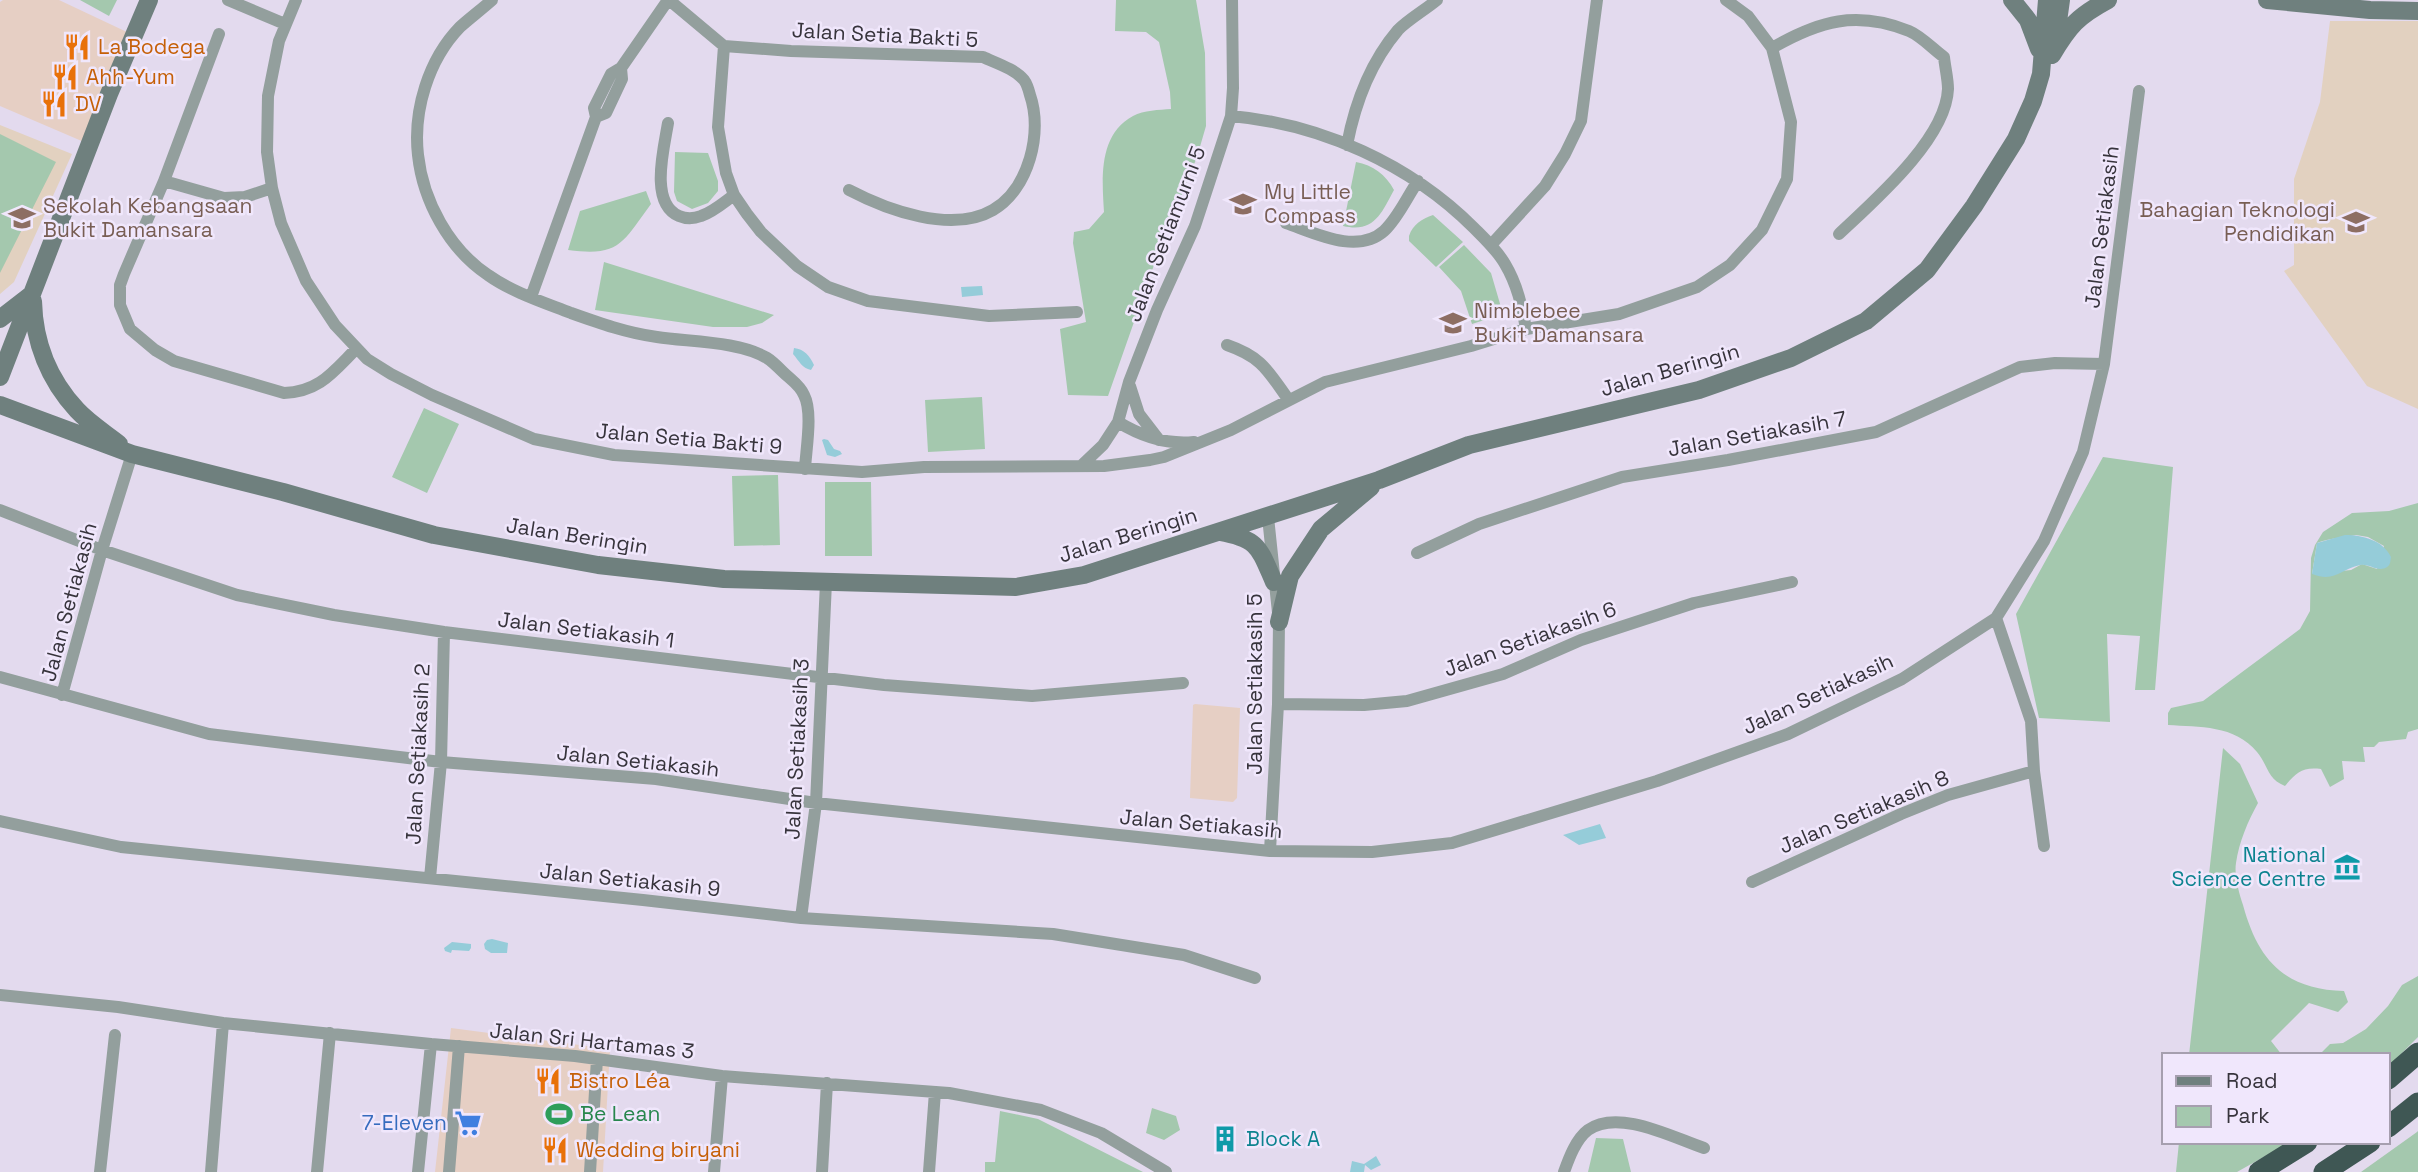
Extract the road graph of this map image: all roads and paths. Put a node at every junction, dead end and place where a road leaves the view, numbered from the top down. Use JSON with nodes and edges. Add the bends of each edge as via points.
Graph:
{"nodes":[{"id":1,"x":149,"y":0,"type":"edge"},
{"id":2,"x":228,"y":0,"type":"edge"},
{"id":3,"x":296,"y":0,"type":"edge"},
{"id":4,"x":492,"y":0,"type":"edge"},
{"id":5,"x":668,"y":0,"type":"edge"},
{"id":6,"x":1227,"y":0,"type":"edge"},
{"id":7,"x":1232,"y":0,"type":"edge"},
{"id":8,"x":1437,"y":0,"type":"edge"},
{"id":9,"x":1597,"y":0,"type":"edge"},
{"id":10,"x":1726,"y":0,"type":"edge"},
{"id":11,"x":2012,"y":0,"type":"edge"},
{"id":12,"x":2059,"y":0,"type":"edge"},
{"id":13,"x":2108,"y":0,"type":"edge"},
{"id":14,"x":2267,"y":0,"type":"edge"},
{"id":15,"x":2418,"y":11,"type":"edge"},
{"id":16,"x":1231,"y":15,"type":"junction"},
{"id":17,"x":285,"y":24,"type":"junction"},
{"id":18,"x":219,"y":34,"type":"dead end"},
{"id":19,"x":724,"y":46,"type":"junction"},
{"id":20,"x":1772,"y":48,"type":"junction"},
{"id":21,"x":2045,"y":62,"type":"junction"},
{"id":22,"x":2139,"y":91,"type":"dead end"},
{"id":23,"x":1231,"y":116,"type":"junction"},
{"id":24,"x":668,"y":123,"type":"dead end"},
{"id":25,"x":1347,"y":145,"type":"junction"},
{"id":26,"x":164,"y":181,"type":"junction"},
{"id":27,"x":1418,"y":181,"type":"junction"},
{"id":28,"x":272,"y":188,"type":"junction"},
{"id":29,"x":849,"y":190,"type":"dead end"},
{"id":30,"x":734,"y":195,"type":"junction"},
{"id":31,"x":1286,"y":223,"type":"dead end"},
{"id":32,"x":1839,"y":234,"type":"dead end"},
{"id":33,"x":1491,"y":245,"type":"junction"},
{"id":34,"x":32,"y":294,"type":"junction"},
{"id":35,"x":531,"y":297,"type":"junction"},
{"id":36,"x":1077,"y":313,"type":"dead end"},
{"id":37,"x":0,"y":319,"type":"edge"},
{"id":38,"x":1526,"y":330,"type":"junction"},
{"id":39,"x":1227,"y":345,"type":"dead end"},
{"id":40,"x":356,"y":349,"type":"junction"},
{"id":41,"x":2104,"y":364,"type":"junction"},
{"id":42,"x":0,"y":377,"type":"edge"},
{"id":43,"x":1129,"y":383,"type":"junction"},
{"id":44,"x":1289,"y":400,"type":"junction"},
{"id":45,"x":0,"y":405,"type":"edge"},
{"id":46,"x":1118,"y":422,"type":"junction"},
{"id":47,"x":1160,"y":440,"type":"junction"},
{"id":48,"x":1204,"y":441,"type":"junction"},
{"id":49,"x":132,"y":454,"type":"junction"},
{"id":50,"x":1082,"y":465,"type":"junction"},
{"id":51,"x":805,"y":469,"type":"junction"},
{"id":52,"x":1379,"y":480,"type":"junction"},
{"id":53,"x":0,"y":510,"type":"edge"},
{"id":54,"x":1268,"y":517,"type":"junction"},
{"id":55,"x":1217,"y":532,"type":"junction"},
{"id":56,"x":102,"y":550,"type":"junction"},
{"id":57,"x":1417,"y":553,"type":"dead end"},
{"id":58,"x":826,"y":582,"type":"junction"},
{"id":59,"x":1274,"y":582,"type":"junction"},
{"id":60,"x":1792,"y":583,"type":"dead end"},
{"id":61,"x":1996,"y":618,"type":"junction"},
{"id":62,"x":1279,"y":622,"type":"junction"},
{"id":63,"x":444,"y":632,"type":"junction"},
{"id":64,"x":821,"y":676,"type":"junction"},
{"id":65,"x":0,"y":677,"type":"edge"},
{"id":66,"x":1184,"y":683,"type":"dead end"},
{"id":67,"x":62,"y":695,"type":"junction"},
{"id":68,"x":1278,"y":705,"type":"junction"},
{"id":69,"x":441,"y":762,"type":"junction"},
{"id":70,"x":2034,"y":771,"type":"junction"},
{"id":71,"x":816,"y":803,"type":"junction"},
{"id":72,"x":0,"y":821,"type":"edge"},
{"id":73,"x":2044,"y":846,"type":"dead end"},
{"id":74,"x":1270,"y":851,"type":"junction"},
{"id":75,"x":430,"y":878,"type":"junction"},
{"id":76,"x":1752,"y":883,"type":"dead end"},
{"id":77,"x":801,"y":918,"type":"junction"},
{"id":78,"x":1255,"y":978,"type":"dead end"},
{"id":79,"x":0,"y":995,"type":"edge"},
{"id":80,"x":222,"y":1023,"type":"junction"},
{"id":81,"x":330,"y":1033,"type":"junction"},
{"id":82,"x":115,"y":1035,"type":"dead end"},
{"id":83,"x":431,"y":1044,"type":"junction"},
{"id":84,"x":460,"y":1046,"type":"junction"},
{"id":85,"x":2418,"y":1051,"type":"edge"},
{"id":86,"x":597,"y":1059,"type":"junction"},
{"id":87,"x":2392,"y":1075,"type":"edge"},
{"id":88,"x":722,"y":1076,"type":"junction"},
{"id":89,"x":827,"y":1083,"type":"junction"},
{"id":90,"x":935,"y":1091,"type":"junction"},
{"id":91,"x":2418,"y":1103,"type":"edge"},
{"id":92,"x":2390,"y":1125,"type":"edge"},
{"id":93,"x":2304,"y":1144,"type":"edge"},
{"id":94,"x":2367,"y":1144,"type":"edge"},
{"id":95,"x":1704,"y":1148,"type":"dead end"},
{"id":96,"x":100,"y":1172,"type":"edge"},
{"id":97,"x":211,"y":1172,"type":"edge"},
{"id":98,"x":317,"y":1172,"type":"edge"},
{"id":99,"x":418,"y":1172,"type":"edge"},
{"id":100,"x":449,"y":1172,"type":"edge"},
{"id":101,"x":590,"y":1172,"type":"edge"},
{"id":102,"x":714,"y":1172,"type":"edge"},
{"id":103,"x":822,"y":1172,"type":"edge"},
{"id":104,"x":929,"y":1172,"type":"edge"},
{"id":105,"x":1166,"y":1172,"type":"edge"},
{"id":106,"x":1564,"y":1172,"type":"edge"},
{"id":107,"x":2259,"y":1172,"type":"edge"},
{"id":108,"x":2323,"y":1172,"type":"edge"}],
"edges":[{"from":1,"to":34,"type":"street"},
{"from":2,"to":17,"type":"street"},
{"from":3,"to":17,"type":"street","name":"Jalan Setia Bakti 9"},
{"from":4,"to":35,"type":"street","via":[[459,29],[432,69],[422,97],[416,142],[426,192],[438,220],[459,249],[488,275]]},
{"from":5,"to":19,"type":"street"},
{"from":5,"to":35,"type":"street","via":[[621,68],[611,74],[594,108],[596,117]]},
{"from":6,"to":16,"type":"street","name":"Jalan Setiamurni 5"},
{"from":7,"to":16,"type":"street","name":"Jalan Setiamurni 5"},
{"from":8,"to":25,"type":"street","via":[[1399,29],[1381,55],[1362,90]]},
{"from":9,"to":33,"type":"street","via":[[1581,121],[1545,186]]},
{"from":10,"to":20,"type":"street","via":[[1748,16]]},
{"from":11,"to":21,"type":"street","via":[[2028,20]]},
{"from":12,"to":21,"type":"street","name":"Jalan Beringin"},
{"from":13,"to":21,"type":"street","via":[[2084,13]]},
{"from":14,"to":15,"type":"street"},
{"from":16,"to":23,"type":"street","name":"Jalan Setiamurni 5"},
{"from":17,"to":28,"type":"street","name":"Jalan Setia Bakti 9","via":[[270,77],[266,114]]},
{"from":18,"to":26,"type":"street"},
{"from":19,"to":29,"type":"street","name":"Jalan Setia Bakti 5","via":[[975,56],[1005,66],[1025,81],[1034,107],[1034,146],[1025,173],[994,210],[958,219],[932,218],[874,203]]},
{"from":19,"to":30,"type":"street","via":[[718,127]]},
{"from":20,"to":32,"type":"street","via":[[1826,23],[1864,20],[1911,31],[1944,57],[1948,91],[1938,127],[1897,178]]},
{"from":20,"to":38,"type":"street","name":"Jalan Setia Bakti 9","via":[[1791,122],[1787,179],[1762,230],[1730,265],[1697,287],[1619,314]]},
{"from":21,"to":52,"type":"street","name":"Jalan Beringin","via":[[2016,139],[1974,206],[1927,271],[1866,321],[1791,358],[1699,390],[1469,445]]},
{"from":22,"to":41,"type":"street","name":"Jalan Setiakasih"},
{"from":23,"to":25,"type":"street"},
{"from":23,"to":43,"type":"street","name":"Jalan Setiamurni 5","via":[[1195,226]]},
{"from":24,"to":30,"type":"street","via":[[662,178],[666,206],[677,215],[696,218]]},
{"from":25,"to":27,"type":"street"},
{"from":26,"to":28,"type":"street","via":[[224,198]]},
{"from":26,"to":40,"type":"street","via":[[120,285],[124,317],[141,341],[174,361],[284,393],[312,388]]},
{"from":27,"to":31,"type":"street","via":[[1384,230],[1363,242],[1352,243]]},
{"from":27,"to":33,"type":"street"},
{"from":28,"to":40,"type":"street","name":"Jalan Setia Bakti 9","via":[[281,223],[306,281]]},
{"from":30,"to":36,"type":"street","via":[[761,232],[797,267],[828,287],[868,301],[989,316]]},
{"from":33,"to":38,"type":"street","via":[[1515,284]]},
{"from":34,"to":37,"type":"street"},
{"from":34,"to":42,"type":"street"},
{"from":34,"to":49,"type":"street","via":[[42,356],[56,383],[78,411]]},
{"from":35,"to":51,"type":"street","via":[[612,328],[740,348],[767,358],[804,395],[808,407]]},
{"from":38,"to":44,"type":"street","name":"Jalan Setia Bakti 9","via":[[1325,382]]},
{"from":39,"to":44,"type":"street","via":[[1260,361]]},
{"from":40,"to":51,"type":"street","name":"Jalan Setia Bakti 9","via":[[422,390],[534,439],[614,455]]},
{"from":41,"to":57,"type":"street","name":"Jalan Setiakasih 7","via":[[2021,367],[1876,432],[1622,477],[1479,524]]},
{"from":41,"to":61,"type":"street","name":"Jalan Setiakasih","via":[[2083,452],[2044,541]]},
{"from":43,"to":46,"type":"street","name":"Jalan Setiamurni 5"},
{"from":43,"to":47,"type":"street","via":[[1139,414]]},
{"from":44,"to":48,"type":"street","name":"Jalan Setia Bakti 9"},
{"from":45,"to":49,"type":"street","name":"Jalan Beringin"},
{"from":46,"to":47,"type":"street"},
{"from":46,"to":50,"type":"street","name":"Jalan Setiamurni 5","via":[[1103,446]]},
{"from":47,"to":48,"type":"street"},
{"from":48,"to":50,"type":"street","name":"Jalan Setia Bakti 9","via":[[1150,460]]},
{"from":49,"to":56,"type":"street","name":"Jalan Setiakasih"},
{"from":49,"to":58,"type":"street","name":"Jalan Beringin","via":[[434,535],[598,565],[724,579]]},
{"from":50,"to":51,"type":"street","name":"Jalan Setia Bakti 9","via":[[862,472]]},
{"from":52,"to":54,"type":"street","name":"Jalan Beringin"},
{"from":52,"to":62,"type":"street","via":[[1321,529],[1290,576]]},
{"from":53,"to":56,"type":"street","name":"Jalan Setiakasih 1"},
{"from":54,"to":55,"type":"street","name":"Jalan Beringin"},
{"from":54,"to":59,"type":"street","name":"Jalan Setiakasih 5"},
{"from":55,"to":58,"type":"street","name":"Jalan Beringin","via":[[1084,575],[1016,587]]},
{"from":55,"to":59,"type":"street","via":[[1242,536],[1260,548]]},
{"from":56,"to":63,"type":"street","name":"Jalan Setiakasih 1","via":[[237,595]]},
{"from":56,"to":67,"type":"street","name":"Jalan Setiakasih"},
{"from":58,"to":64,"type":"street","name":"Jalan Setiakasih 3"},
{"from":59,"to":62,"type":"street","name":"Jalan Setiakasih 5"},
{"from":60,"to":68,"type":"street","name":"Jalan Setiakasih 6","via":[[1695,603],[1581,640],[1503,674],[1407,701]]},
{"from":61,"to":70,"type":"street","via":[[2031,721]]},
{"from":61,"to":74,"type":"street","name":"Jalan Setiakasih","via":[[1902,678],[1788,734],[1657,780],[1452,843],[1372,852]]},
{"from":62,"to":68,"type":"street","name":"Jalan Setiakasih 5"},
{"from":63,"to":64,"type":"street","name":"Jalan Setiakasih 1"},
{"from":63,"to":69,"type":"street","name":"Jalan Setiakasih 2"},
{"from":64,"to":66,"type":"street","name":"Jalan Setiakasih 1","via":[[1032,696]]},
{"from":64,"to":71,"type":"street","name":"Jalan Setiakasih 3"},
{"from":65,"to":67,"type":"street"},
{"from":67,"to":69,"type":"street","name":"Jalan Setiakasih","via":[[209,734]]},
{"from":68,"to":74,"type":"street","name":"Jalan Setiakasih 5"},
{"from":69,"to":71,"type":"street","name":"Jalan Setiakasih","via":[[656,779]]},
{"from":69,"to":75,"type":"street","name":"Jalan Setiakasih 2"},
{"from":70,"to":73,"type":"street"},
{"from":70,"to":76,"type":"street","name":"Jalan Setiakasih 8","via":[[1912,809]]},
{"from":71,"to":74,"type":"street","name":"Jalan Setiakasih"},
{"from":71,"to":77,"type":"street","name":"Jalan Setiakasih 3"},
{"from":72,"to":75,"type":"street","name":"Jalan Setiakasih 9","via":[[121,846]]},
{"from":75,"to":77,"type":"street","name":"Jalan Setiakasih 9"},
{"from":77,"to":78,"type":"street","name":"Jalan Setiakasih 9","via":[[1053,934],[1184,955]]},
{"from":79,"to":80,"type":"street","name":"Jalan Sri Hartamas 3"},
{"from":80,"to":81,"type":"street","name":"Jalan Sri Hartamas 3"},
{"from":80,"to":97,"type":"street"},
{"from":81,"to":83,"type":"street","name":"Jalan Sri Hartamas 3"},
{"from":81,"to":98,"type":"street"},
{"from":82,"to":96,"type":"street"},
{"from":83,"to":84,"type":"street","name":"Jalan Sri Hartamas 3"},
{"from":83,"to":99,"type":"street"},
{"from":84,"to":86,"type":"street","name":"Jalan Sri Hartamas 3"},
{"from":84,"to":100,"type":"street"},
{"from":85,"to":87,"type":"highway"},
{"from":86,"to":88,"type":"street","name":"Jalan Sri Hartamas 3"},
{"from":86,"to":101,"type":"street"},
{"from":88,"to":89,"type":"street","name":"Jalan Sri Hartamas 3"},
{"from":88,"to":102,"type":"street"},
{"from":89,"to":90,"type":"street","name":"Jalan Sri Hartamas 3"},
{"from":89,"to":103,"type":"street"},
{"from":90,"to":104,"type":"street"},
{"from":90,"to":105,"type":"street","name":"Jalan Sri Hartamas 3","via":[[1041,1110],[1101,1133]]},
{"from":91,"to":92,"type":"highway"},
{"from":93,"to":107,"type":"highway"},
{"from":94,"to":108,"type":"highway"},
{"from":95,"to":106,"type":"street","via":[[1632,1123],[1608,1124],[1588,1130]]}]}
